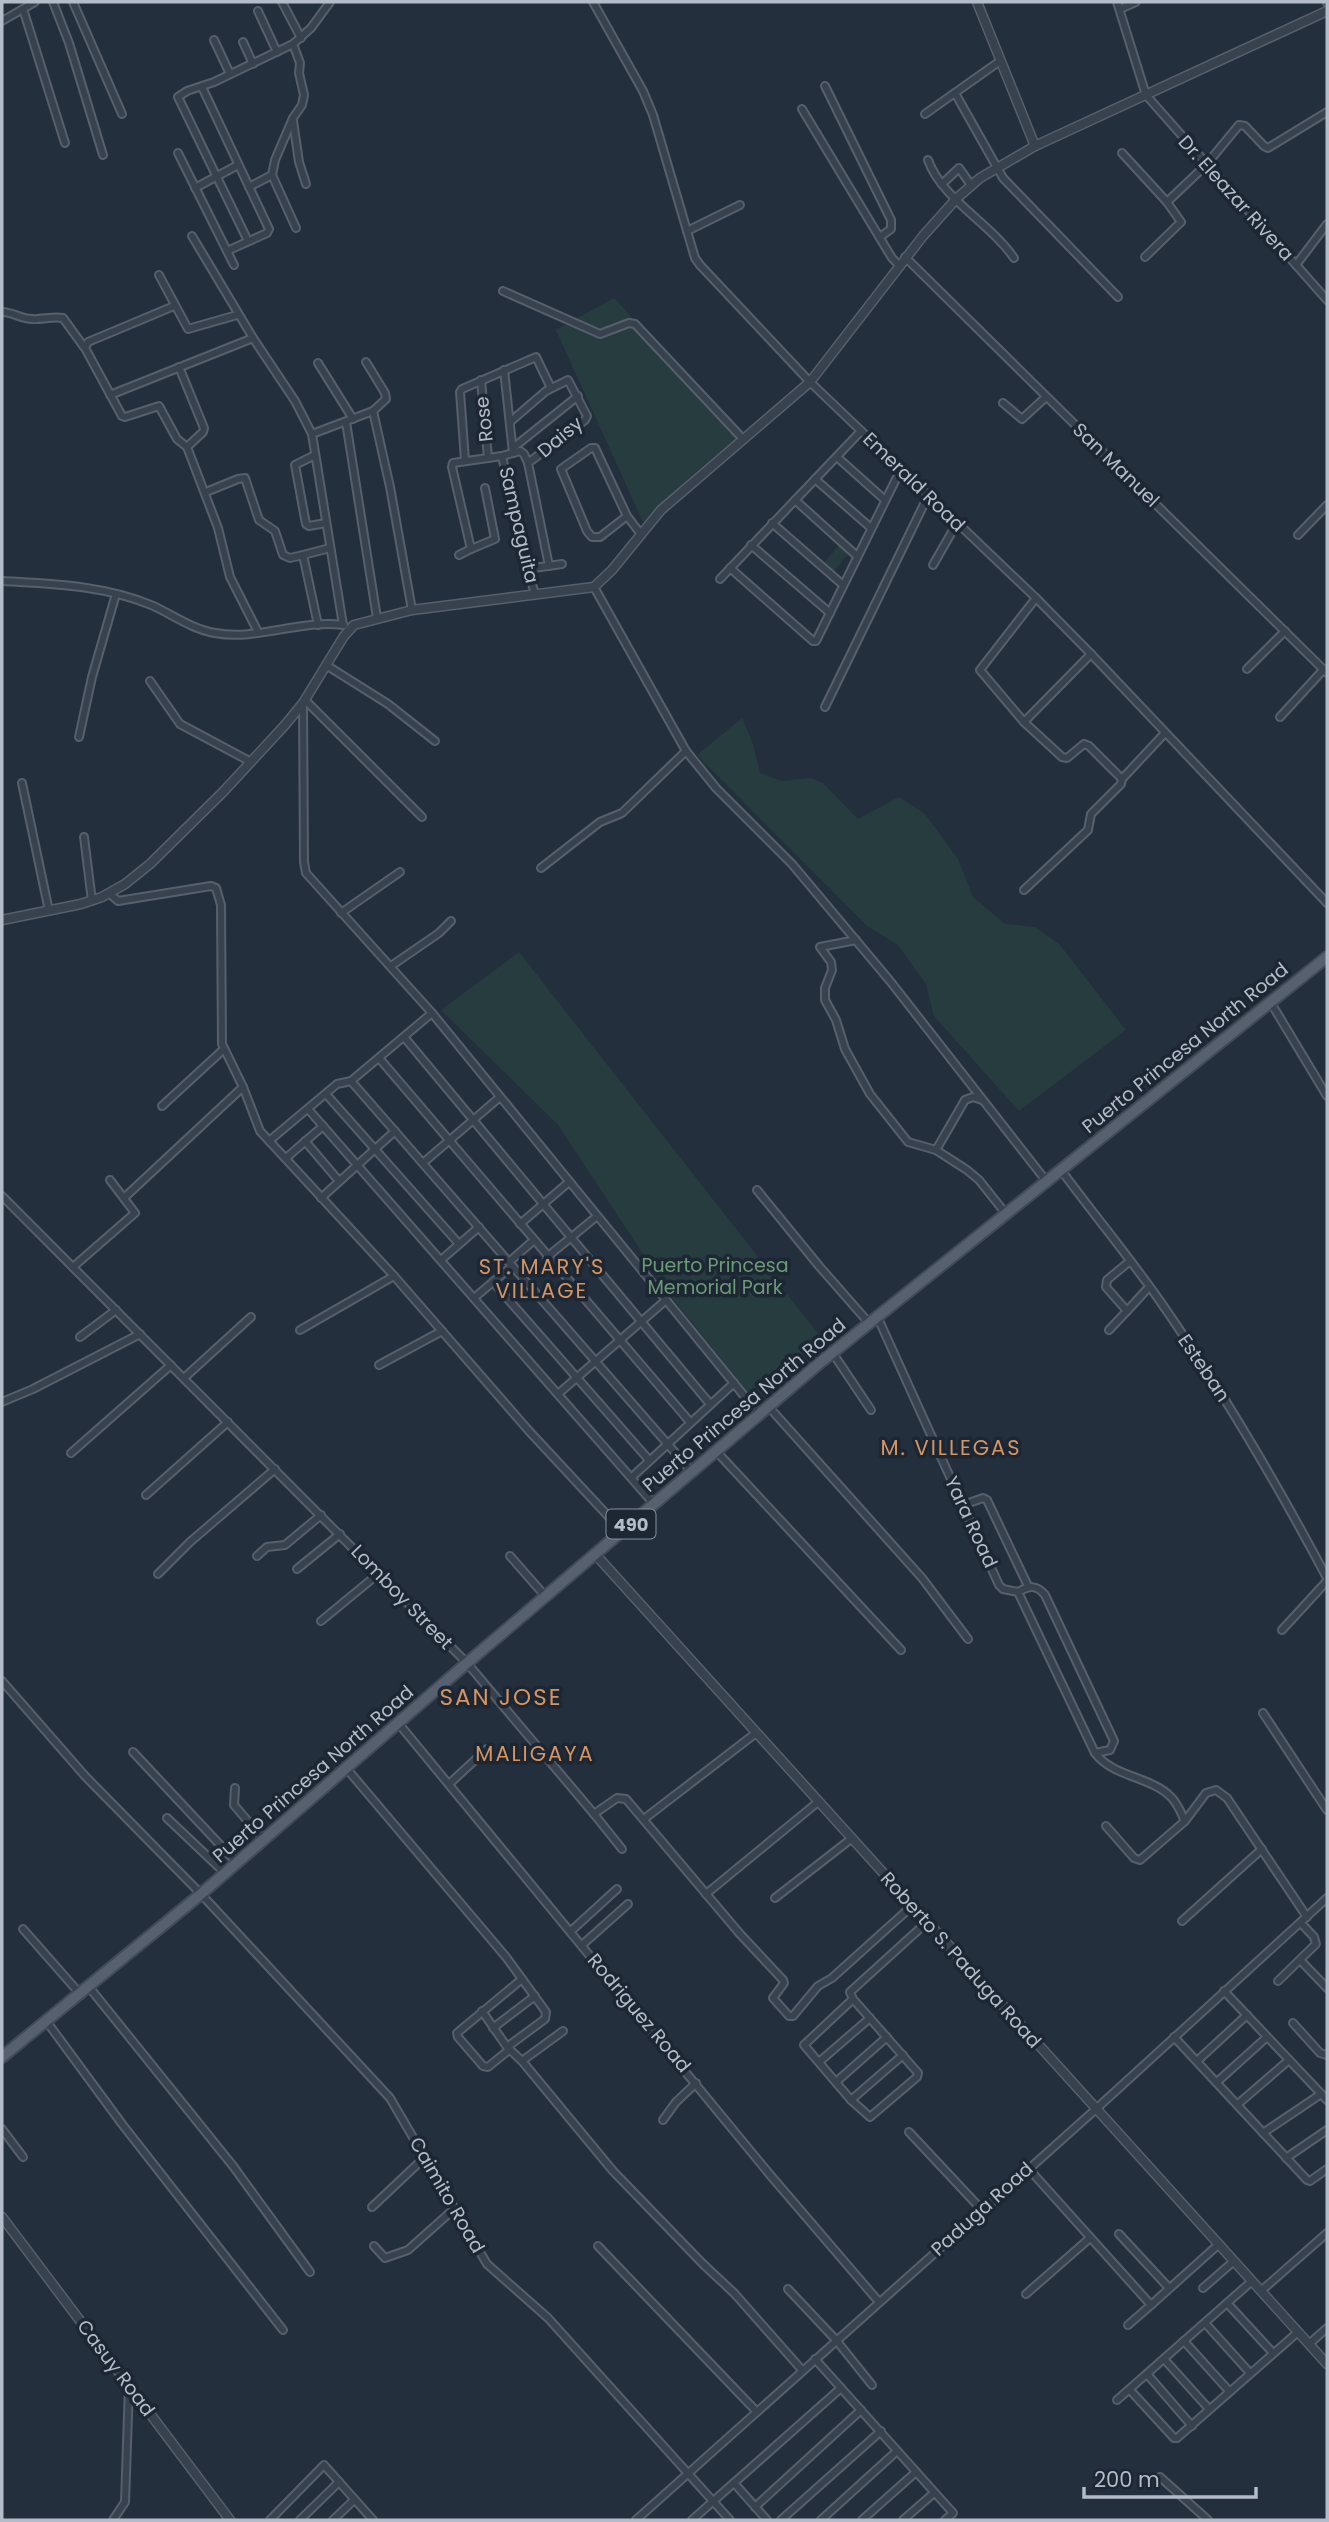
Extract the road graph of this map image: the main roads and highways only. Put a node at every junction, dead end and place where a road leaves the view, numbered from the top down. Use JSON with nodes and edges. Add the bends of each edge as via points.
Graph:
{"nodes":[{"id":1,"x":1327,"y":957,"type":"edge"},
{"id":2,"x":2,"y":2057,"type":"edge"}],
"edges":[{"from":1,"to":2,"type":"main road","name":"Puerto Princesa North Road","number":"490","via":[[832,1352],[201,1894]]}]}
